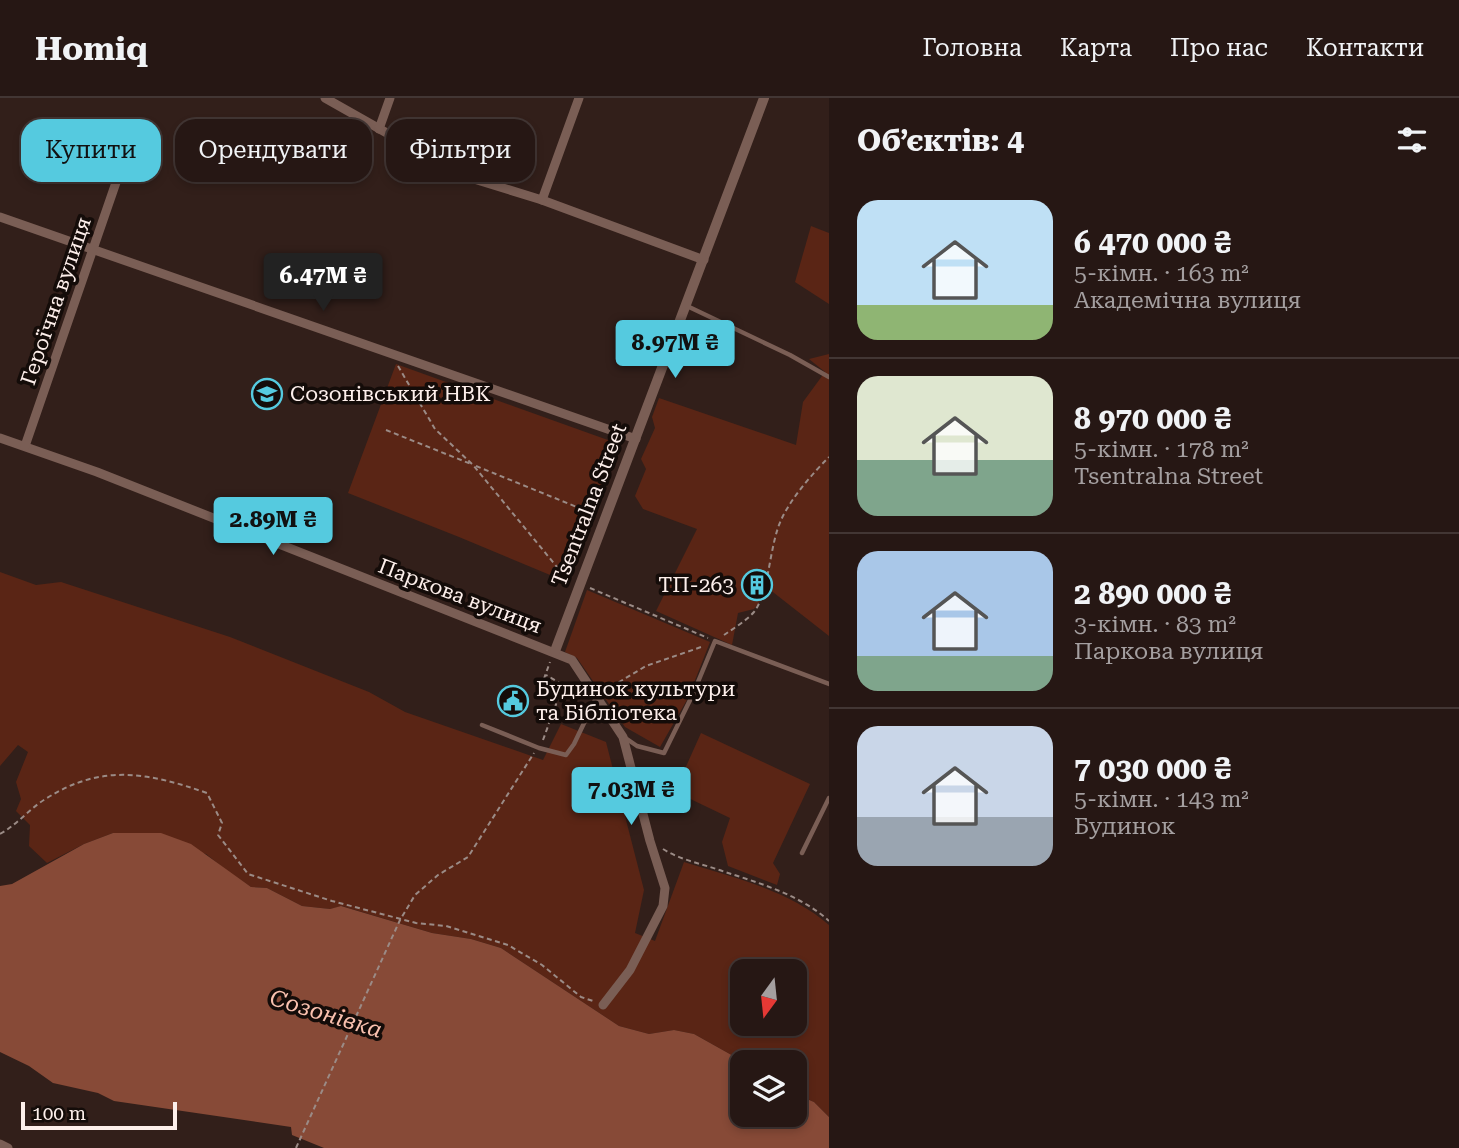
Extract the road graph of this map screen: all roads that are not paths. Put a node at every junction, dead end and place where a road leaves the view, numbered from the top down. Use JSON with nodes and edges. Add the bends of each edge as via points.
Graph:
{"nodes":[{"id":1,"x":325,"y":98,"type":"edge"},
{"id":2,"x":390,"y":98,"type":"edge"},
{"id":3,"x":579,"y":98,"type":"edge"},
{"id":4,"x":764,"y":98,"type":"edge"},
{"id":5,"x":379,"y":130,"type":"junction"},
{"id":6,"x":116,"y":182,"type":"edge"},
{"id":7,"x":542,"y":200,"type":"junction"},
{"id":8,"x":0,"y":217,"type":"edge"},
{"id":9,"x":93,"y":249,"type":"junction"},
{"id":10,"x":704,"y":260,"type":"junction"},
{"id":11,"x":686,"y":306,"type":"junction"},
{"id":12,"x":829,"y":377,"type":"edge"},
{"id":13,"x":0,"y":438,"type":"edge"},
{"id":14,"x":635,"y":439,"type":"junction"},
{"id":15,"x":26,"y":446,"type":"junction"},
{"id":16,"x":555,"y":651,"type":"junction"},
{"id":17,"x":829,"y":684,"type":"edge"},
{"id":18,"x":597,"y":695,"type":"junction"},
{"id":19,"x":482,"y":725,"type":"dead end"},
{"id":20,"x":623,"y":737,"type":"junction"},
{"id":21,"x":829,"y":798,"type":"edge"},
{"id":22,"x":802,"y":853,"type":"dead end"},
{"id":23,"x":603,"y":1005,"type":"road end"},
{"id":24,"x":0,"y":1144,"type":"edge"},
{"id":25,"x":8,"y":1148,"type":"edge"}],
"edges":[{"from":1,"to":5,"type":"street"},
{"from":2,"to":5,"type":"street"},
{"from":3,"to":7,"type":"street"},
{"from":4,"to":10,"type":"street","name":"Tsentralna Street"},
{"from":5,"to":7,"type":"street","via":[[461,175]]},
{"from":6,"to":9,"type":"street","name":"Героїчна вулиця"},
{"from":7,"to":10,"type":"street"},
{"from":8,"to":9,"type":"street"},
{"from":9,"to":14,"type":"street"},
{"from":9,"to":15,"type":"street","name":"Героїчна вулиця"},
{"from":10,"to":11,"type":"street","name":"Tsentralna Street"},
{"from":11,"to":12,"type":"lane"},
{"from":11,"to":14,"type":"street","name":"Tsentralna Street"},
{"from":13,"to":15,"type":"street","name":"Паркова вулиця"},
{"from":14,"to":16,"type":"street","name":"Tsentralna Street"},
{"from":15,"to":16,"type":"street","name":"Паркова вулиця"},
{"from":16,"to":18,"type":"street","name":"Паркова вулиця","via":[[572,660]]},
{"from":17,"to":20,"type":"lane","via":[[715,641],[664,753]]},
{"from":18,"to":19,"type":"lane","via":[[566,755]]},
{"from":18,"to":20,"type":"street","name":"Паркова вулиця"},
{"from":20,"to":23,"type":"street","name":"Паркова вулиця","via":[[665,888],[663,906],[631,970]]},
{"from":21,"to":22,"type":"lane"},
{"from":24,"to":25,"type":"street"}]}
